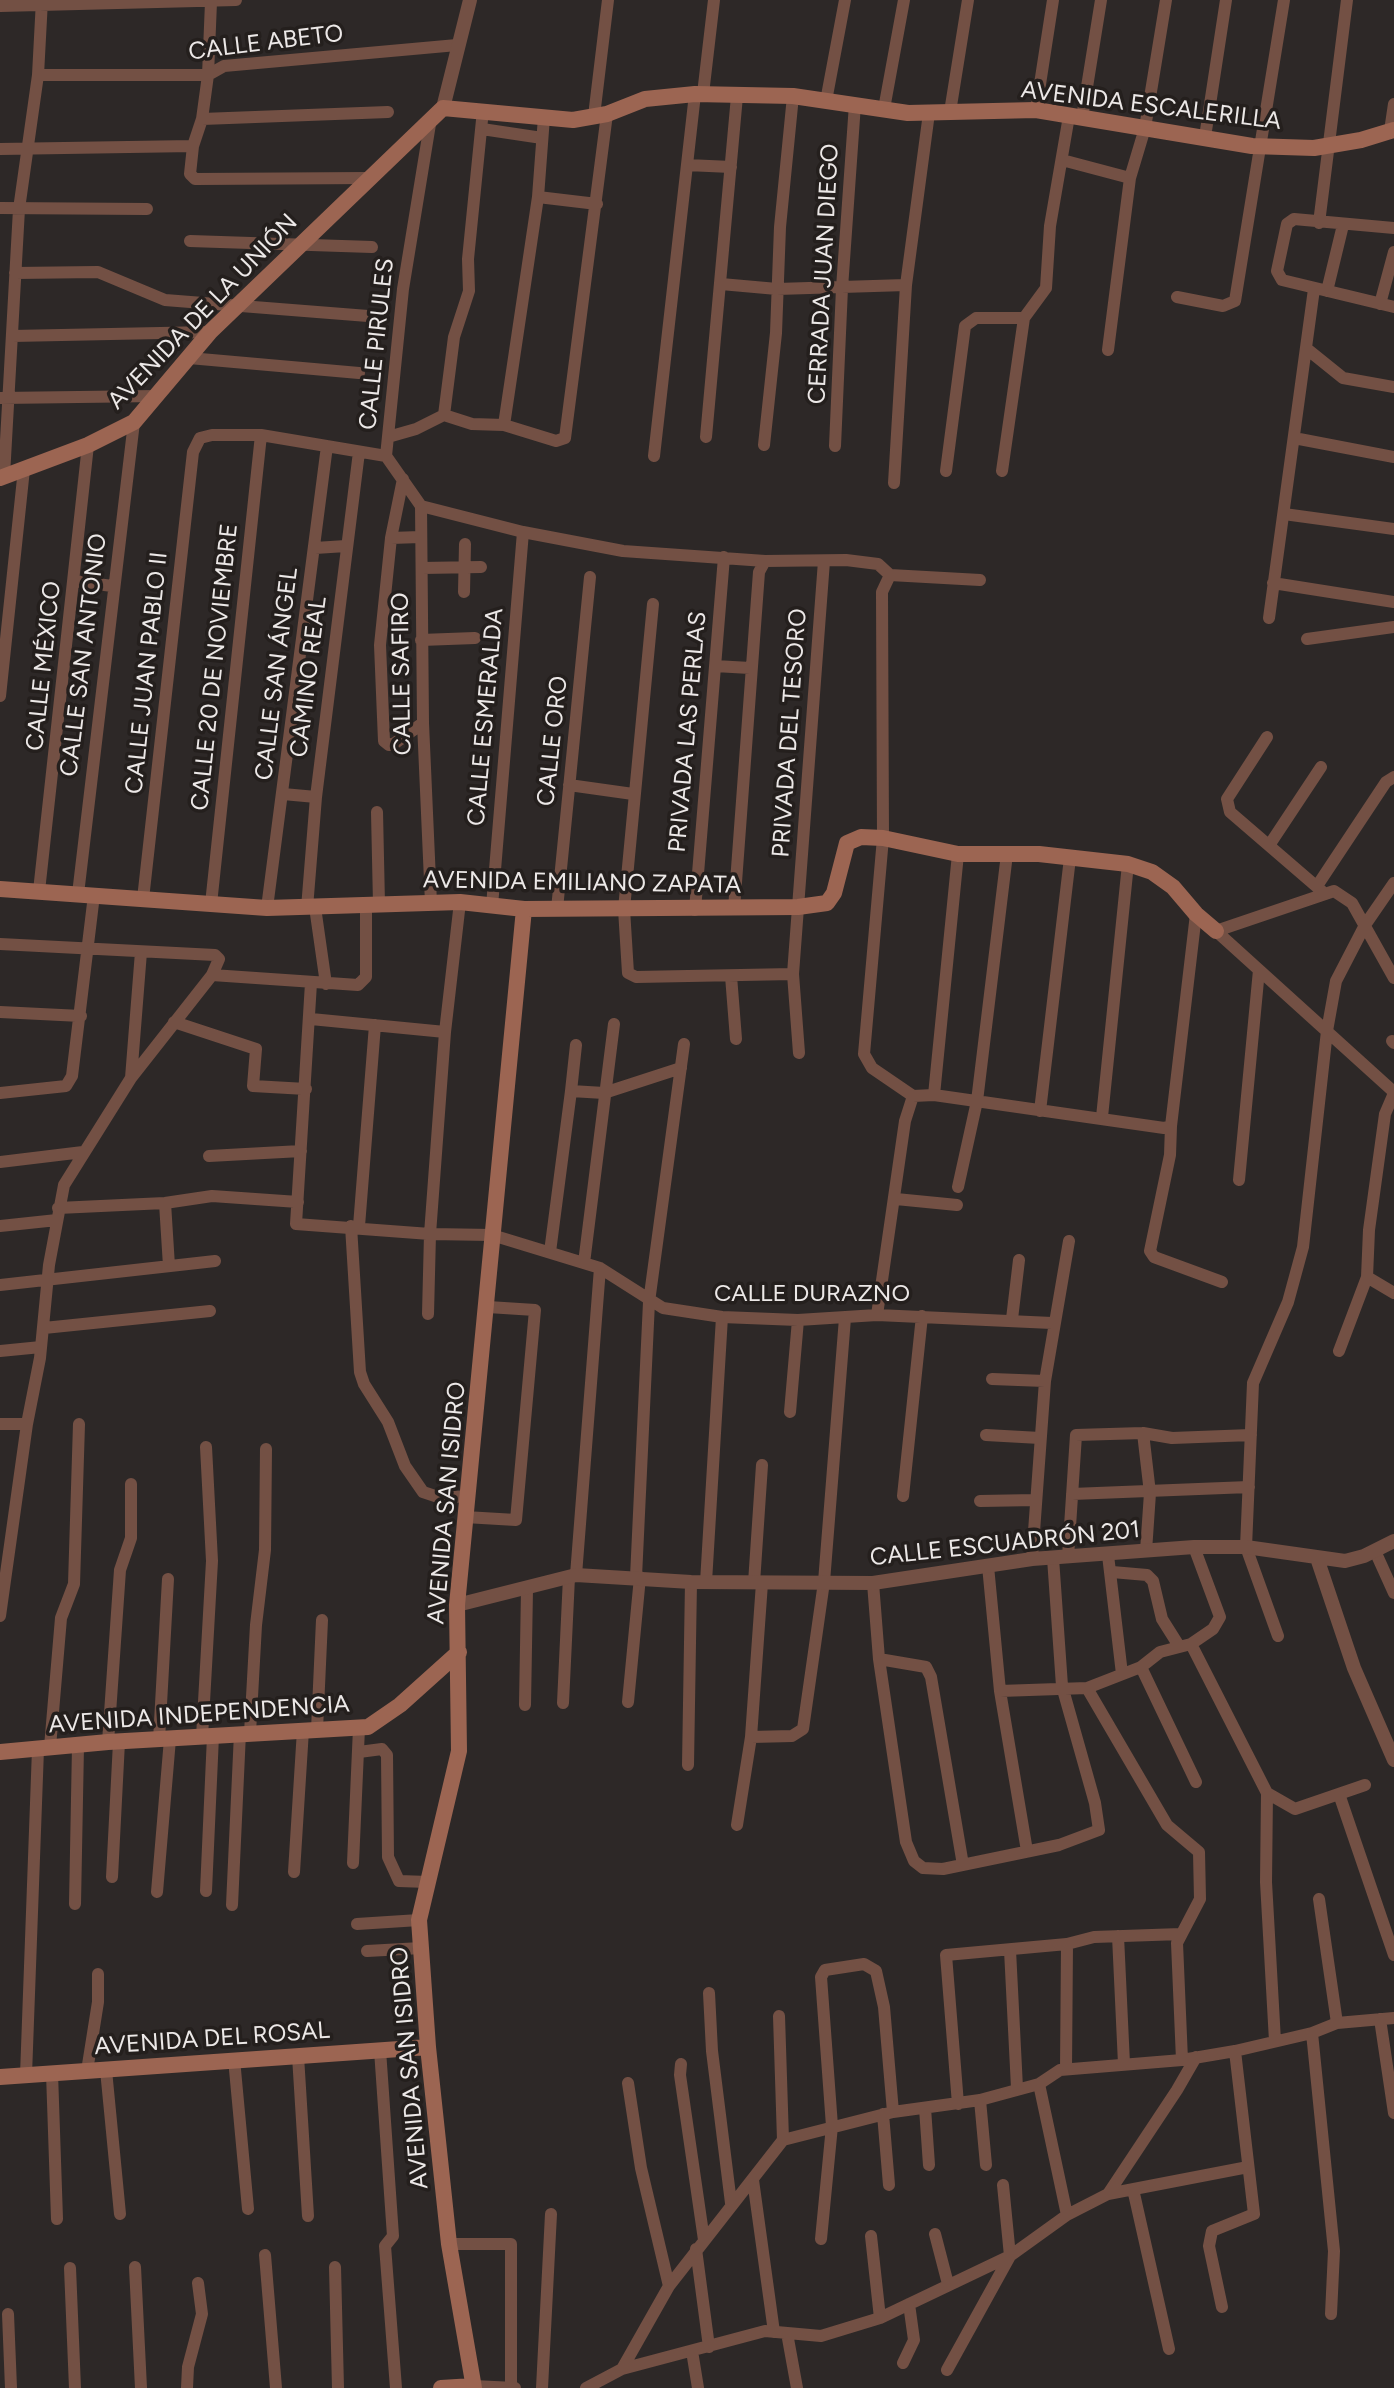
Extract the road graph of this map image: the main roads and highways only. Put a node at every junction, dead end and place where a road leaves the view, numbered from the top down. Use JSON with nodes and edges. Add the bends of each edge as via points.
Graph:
{"nodes":[{"id":1,"x":437,"y":113,"type":"joint"},
{"id":2,"x":1392,"y":131,"type":"edge"},
{"id":3,"x":2,"y":477,"type":"edge"},
{"id":4,"x":0,"y":889,"type":"edge"},
{"id":5,"x":524,"y":909,"type":"junction"},
{"id":6,"x":1216,"y":931,"type":"road end"},
{"id":7,"x":459,"y":1652,"type":"junction"},
{"id":8,"x":0,"y":1752,"type":"edge"},
{"id":9,"x":428,"y":2047,"type":"junction"},
{"id":10,"x":0,"y":2077,"type":"edge"},
{"id":11,"x":474,"y":2387,"type":"edge"},
{"id":12,"x":441,"y":2388,"type":"edge"}],
"edges":[{"from":1,"to":2,"type":"main road","name":"AVENIDA ESCALERILLA","via":[[483,110],[573,120],[645,99],[699,94],[793,96],[929,113],[1036,110],[1262,146],[1327,146]]},
{"from":1,"to":3,"type":"main road","name":"AVENIDA DE LA UNIÓN","via":[[210,332],[134,422],[88,446]]},
{"from":4,"to":5,"type":"main road","name":"AVENIDA EMILIANO ZAPATA","via":[[267,908],[460,902]]},
{"from":5,"to":6,"type":"main road","name":"AVENIDA EMILIANO ZAPATA","via":[[695,910],[827,903],[848,843],[861,837],[958,854],[1128,864],[1152,872],[1173,887]]},
{"from":5,"to":7,"type":"main road","name":"AVENIDA SAN ISIDRO","via":[[457,1605]]},
{"from":7,"to":8,"type":"main road","name":"AVENIDA INDEPENDENCIA","via":[[379,1721],[359,1728]]},
{"from":7,"to":9,"type":"main road","name":"AVENIDA SAN ISIDRO","via":[[459,1751],[419,1920]]},
{"from":9,"to":10,"type":"main road","name":"AVENIDA DEL ROSAL"},
{"from":9,"to":11,"type":"main road","name":"AVENIDA SAN ISIDRO","via":[[449,2244]]},
{"from":11,"to":12,"type":"main road"}]}
